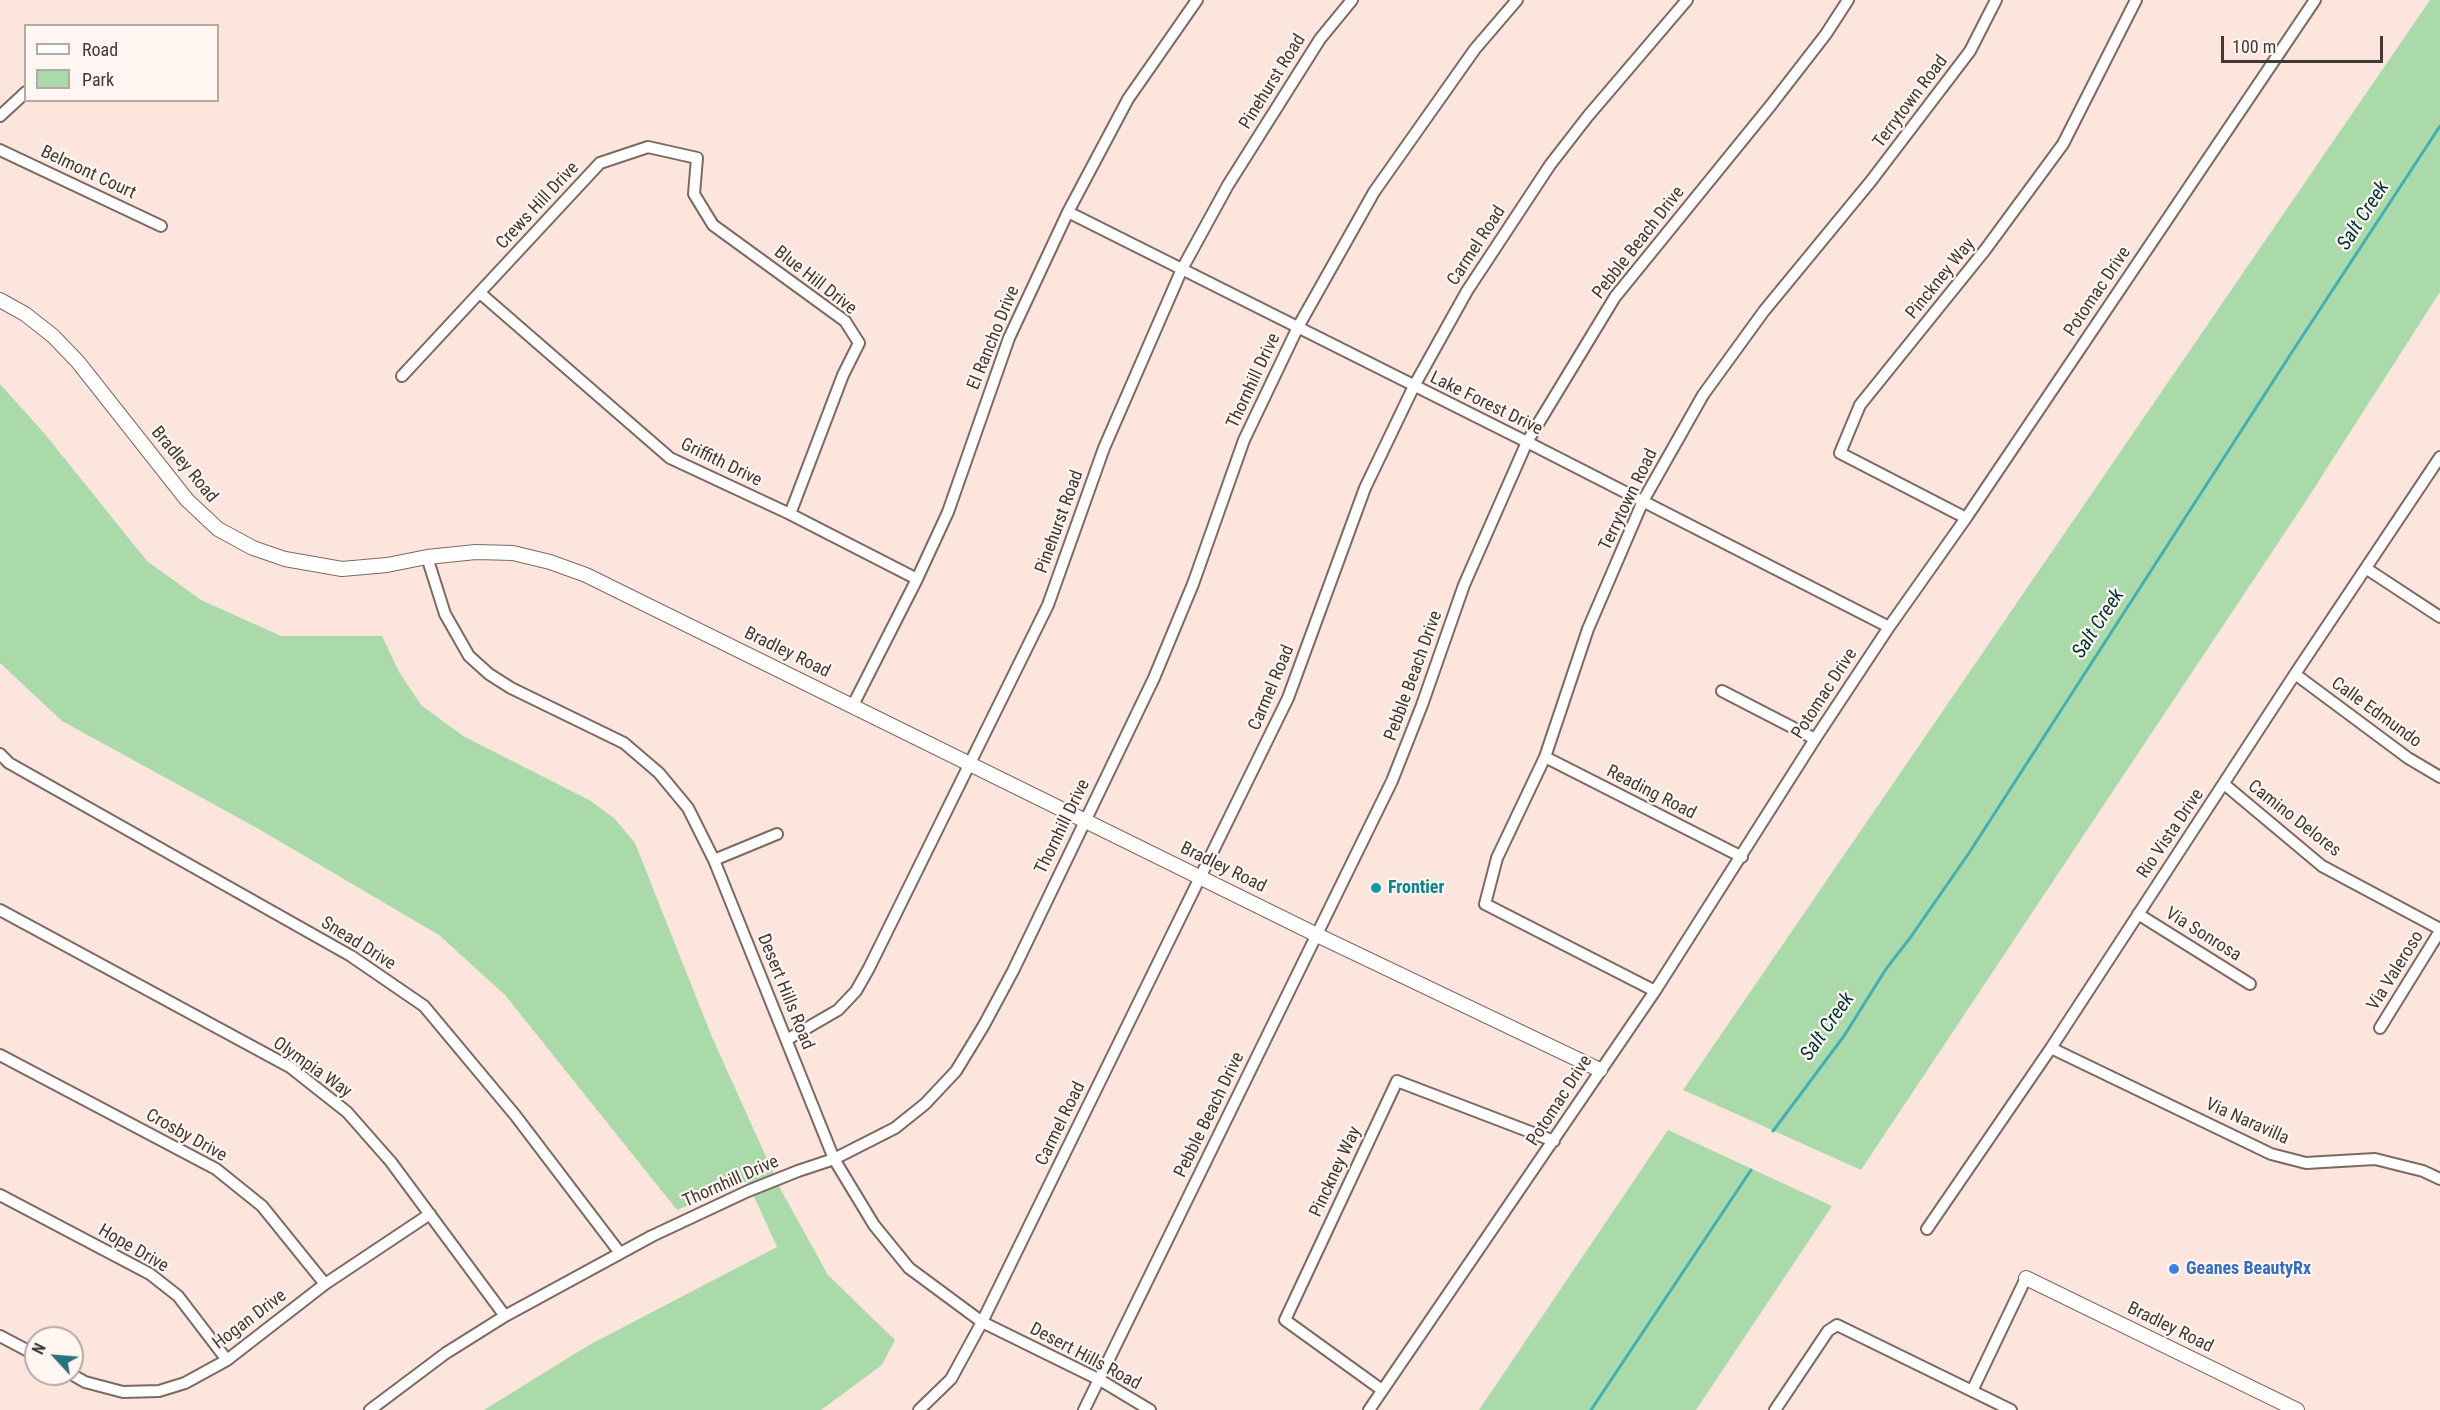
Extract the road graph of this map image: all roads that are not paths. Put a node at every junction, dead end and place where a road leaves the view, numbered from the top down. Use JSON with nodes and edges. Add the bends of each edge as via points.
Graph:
{"nodes":[{"id":1,"x":1197,"y":0,"type":"edge"},
{"id":2,"x":1352,"y":0,"type":"edge"},
{"id":3,"x":1517,"y":0,"type":"edge"},
{"id":4,"x":1687,"y":0,"type":"edge"},
{"id":5,"x":1848,"y":0,"type":"edge"},
{"id":6,"x":1996,"y":0,"type":"edge"},
{"id":7,"x":2136,"y":0,"type":"edge"},
{"id":8,"x":2314,"y":0,"type":"edge"},
{"id":9,"x":24,"y":94,"type":"edge"},
{"id":10,"x":0,"y":116,"type":"edge"},
{"id":11,"x":0,"y":150,"type":"edge"},
{"id":12,"x":697,"y":158,"type":"joint"},
{"id":13,"x":1068,"y":212,"type":"junction"},
{"id":14,"x":161,"y":226,"type":"dead end"},
{"id":15,"x":1182,"y":269,"type":"junction"},
{"id":16,"x":480,"y":293,"type":"junction"},
{"id":17,"x":0,"y":300,"type":"edge"},
{"id":18,"x":1298,"y":327,"type":"junction"},
{"id":19,"x":402,"y":376,"type":"dead end"},
{"id":20,"x":1414,"y":386,"type":"junction"},
{"id":21,"x":1527,"y":442,"type":"junction"},
{"id":22,"x":2440,"y":457,"type":"edge"},
{"id":23,"x":1643,"y":501,"type":"junction"},
{"id":24,"x":790,"y":514,"type":"junction"},
{"id":25,"x":1966,"y":518,"type":"junction"},
{"id":26,"x":427,"y":557,"type":"junction"},
{"id":27,"x":2367,"y":569,"type":"junction"},
{"id":28,"x":917,"y":579,"type":"junction"},
{"id":29,"x":2440,"y":617,"type":"edge"},
{"id":30,"x":1889,"y":627,"type":"junction"},
{"id":31,"x":2295,"y":674,"type":"junction"},
{"id":32,"x":1722,"y":691,"type":"dead end"},
{"id":33,"x":853,"y":705,"type":"junction"},
{"id":34,"x":1815,"y":739,"type":"junction"},
{"id":35,"x":0,"y":754,"type":"edge"},
{"id":36,"x":1545,"y":757,"type":"junction"},
{"id":37,"x":969,"y":763,"type":"junction"},
{"id":38,"x":2440,"y":777,"type":"edge"},
{"id":39,"x":2224,"y":784,"type":"junction"},
{"id":40,"x":1085,"y":820,"type":"junction"},
{"id":41,"x":777,"y":834,"type":"dead end"},
{"id":42,"x":1742,"y":857,"type":"junction"},
{"id":43,"x":714,"y":860,"type":"junction"},
{"id":44,"x":1201,"y":877,"type":"junction"},
{"id":45,"x":0,"y":910,"type":"edge"},
{"id":46,"x":2138,"y":914,"type":"junction"},
{"id":47,"x":2440,"y":930,"type":"edge"},
{"id":48,"x":1317,"y":935,"type":"junction"},
{"id":49,"x":2250,"y":984,"type":"dead end"},
{"id":50,"x":1655,"y":991,"type":"junction"},
{"id":51,"x":2380,"y":1028,"type":"dead end"},
{"id":52,"x":788,"y":1039,"type":"junction"},
{"id":53,"x":2051,"y":1048,"type":"junction"},
{"id":54,"x":0,"y":1055,"type":"edge"},
{"id":55,"x":1600,"y":1070,"type":"junction"},
{"id":56,"x":1554,"y":1141,"type":"junction"},
{"id":57,"x":834,"y":1159,"type":"junction"},
{"id":58,"x":2440,"y":1179,"type":"edge"},
{"id":59,"x":0,"y":1195,"type":"edge"},
{"id":60,"x":429,"y":1214,"type":"junction"},
{"id":61,"x":1928,"y":1229,"type":"dead end"},
{"id":62,"x":620,"y":1253,"type":"junction"},
{"id":63,"x":2026,"y":1278,"type":"joint"},
{"id":64,"x":325,"y":1284,"type":"junction"},
{"id":65,"x":506,"y":1316,"type":"junction"},
{"id":66,"x":982,"y":1322,"type":"junction"},
{"id":67,"x":0,"y":1336,"type":"edge"},
{"id":68,"x":24,"y":1349,"type":"edge"},
{"id":69,"x":227,"y":1360,"type":"junction"},
{"id":70,"x":1100,"y":1380,"type":"junction"},
{"id":71,"x":84,"y":1381,"type":"edge"},
{"id":72,"x":1382,"y":1390,"type":"junction"},
{"id":73,"x":1972,"y":1391,"type":"junction"},
{"id":74,"x":370,"y":1410,"type":"edge"},
{"id":75,"x":919,"y":1410,"type":"edge"},
{"id":76,"x":1084,"y":1410,"type":"edge"},
{"id":77,"x":1150,"y":1410,"type":"edge"},
{"id":78,"x":1369,"y":1410,"type":"edge"},
{"id":79,"x":1775,"y":1410,"type":"edge"},
{"id":80,"x":2011,"y":1410,"type":"edge"},
{"id":81,"x":2297,"y":1410,"type":"edge"}],
"edges":[{"from":1,"to":13,"type":"street","name":"El Rancho Drive","via":[[1128,99]]},
{"from":2,"to":15,"type":"street","name":"Pinehurst Road","via":[[1320,39],[1228,185]]},
{"from":3,"to":18,"type":"street","name":"Thornhill Drive","via":[[1475,49],[1374,192]]},
{"from":4,"to":20,"type":"street","name":"Carmel Road","via":[[1550,165],[1467,291]]},
{"from":5,"to":21,"type":"street","name":"Pebble Beach Drive","via":[[1771,105],[1615,297]]},
{"from":6,"to":23,"type":"street","name":"Terrytown Road","via":[[1970,51],[1871,182],[1764,311],[1703,395]]},
{"from":7,"to":25,"type":"street","name":"Pinckney Way","via":[[2063,144],[1985,250],[1860,405],[1840,453]]},
{"from":8,"to":25,"type":"street","name":"Potomac Drive"},
{"from":9,"to":10,"type":"street"},
{"from":11,"to":14,"type":"street","name":"Belmont Court"},
{"from":12,"to":16,"type":"street","name":"Crews Hill Drive","via":[[648,147],[600,163]]},
{"from":12,"to":24,"type":"street","name":"Blue Hill Drive","via":[[693,194],[713,225],[845,321],[859,343]]},
{"from":13,"to":15,"type":"street","name":"Lake Forest Drive"},
{"from":13,"to":28,"type":"street","name":"El Rancho Drive","via":[[1009,338],[948,512]]},
{"from":15,"to":18,"type":"street","name":"Lake Forest Drive"},
{"from":15,"to":37,"type":"street","name":"Pinehurst Road","via":[[1104,448],[1048,605]]},
{"from":16,"to":19,"type":"street","name":"Crews Hill Drive"},
{"from":16,"to":24,"type":"street","name":"Griffith Drive","via":[[670,458]]},
{"from":17,"to":26,"type":"street","name":"Bradley Road","via":[[25,314],[78,362],[187,500],[218,529],[253,548],[285,559],[342,568]]},
{"from":18,"to":20,"type":"street","name":"Lake Forest Drive"},
{"from":18,"to":40,"type":"street","name":"Thornhill Drive","via":[[1244,440],[1194,584],[1154,678]]},
{"from":20,"to":21,"type":"street","name":"Lake Forest Drive"},
{"from":20,"to":44,"type":"street","name":"Carmel Road","via":[[1365,488],[1288,698]]},
{"from":21,"to":23,"type":"street","name":"Lake Forest Drive"},
{"from":21,"to":48,"type":"street","name":"Pebble Beach Drive","via":[[1464,585],[1392,781]]},
{"from":22,"to":27,"type":"street","name":"Rio Vista Drive"},
{"from":23,"to":30,"type":"street","name":"Lake Forest Drive"},
{"from":23,"to":36,"type":"street","name":"Terrytown Road","via":[[1588,629]]},
{"from":24,"to":28,"type":"street","name":"Griffith Drive"},
{"from":25,"to":30,"type":"street","name":"Potomac Drive"},
{"from":26,"to":33,"type":"street","name":"Bradley Road","via":[[513,553],[550,562],[586,575]]},
{"from":26,"to":43,"type":"street","name":"Desert Hills Road","via":[[445,614],[469,657],[511,688],[624,743],[660,773],[688,808]]},
{"from":27,"to":29,"type":"street"},
{"from":27,"to":31,"type":"street","name":"Rio Vista Drive"},
{"from":28,"to":33,"type":"street","name":"El Rancho Drive"},
{"from":30,"to":34,"type":"street","name":"Potomac Drive"},
{"from":31,"to":38,"type":"street","name":"Calle Edmundo","via":[[2408,758]]},
{"from":31,"to":39,"type":"street","name":"Rio Vista Drive"},
{"from":32,"to":34,"type":"street"},
{"from":33,"to":37,"type":"street","name":"Bradley Road"},
{"from":34,"to":42,"type":"street","name":"Potomac Drive"},
{"from":35,"to":62,"type":"street","name":"Snead Drive","via":[[9,763],[351,956],[424,1006],[515,1115]]},
{"from":36,"to":42,"type":"street","name":"Reading Road"},
{"from":36,"to":50,"type":"street","name":"Terrytown Road","via":[[1497,858],[1485,904]]},
{"from":37,"to":40,"type":"street","name":"Bradley Road"},
{"from":37,"to":52,"type":"street","name":"Pinehurst Road","via":[[856,991],[838,1010]]},
{"from":39,"to":46,"type":"street","name":"Rio Vista Drive"},
{"from":39,"to":47,"type":"street","name":"Camino Delores","via":[[2322,866]]},
{"from":40,"to":44,"type":"street","name":"Bradley Road"},
{"from":40,"to":57,"type":"street","name":"Thornhill Drive","via":[[1012,971],[956,1071],[926,1104],[895,1128]]},
{"from":41,"to":43,"type":"street"},
{"from":42,"to":50,"type":"street","name":"Potomac Drive"},
{"from":43,"to":52,"type":"street","name":"Desert Hills Road"},
{"from":44,"to":48,"type":"street","name":"Bradley Road"},
{"from":44,"to":66,"type":"street","name":"Carmel Road"},
{"from":45,"to":60,"type":"street","name":"Olympia Way","via":[[290,1067],[347,1112]]},
{"from":46,"to":49,"type":"street","name":"Via Sonrosa"},
{"from":46,"to":53,"type":"street","name":"Rio Vista Drive"},
{"from":47,"to":51,"type":"street","name":"Via Valeroso"},
{"from":48,"to":55,"type":"street","name":"Bradley Road"},
{"from":48,"to":70,"type":"street","name":"Pebble Beach Drive"},
{"from":50,"to":55,"type":"street","name":"Potomac Drive"},
{"from":52,"to":57,"type":"street","name":"Desert Hills Road"},
{"from":53,"to":58,"type":"street","name":"Via Naravilla","via":[[2271,1154],[2306,1164],[2375,1159]]},
{"from":53,"to":61,"type":"street","name":"Rio Vista Drive"},
{"from":54,"to":64,"type":"street","name":"Crosby Drive","via":[[216,1169],[262,1206]]},
{"from":55,"to":56,"type":"street","name":"Potomac Drive"},
{"from":56,"to":72,"type":"street","name":"Potomac Drive"},
{"from":56,"to":72,"type":"street","name":"Pinckney Way","via":[[1397,1081],[1284,1320]]},
{"from":57,"to":62,"type":"street","name":"Thornhill Drive","via":[[748,1191]]},
{"from":57,"to":66,"type":"street","name":"Desert Hills Road","via":[[874,1226],[909,1268]]},
{"from":59,"to":69,"type":"street","name":"Hope Drive","via":[[150,1274],[178,1296]]},
{"from":60,"to":64,"type":"street","name":"Hogan Drive"},
{"from":60,"to":65,"type":"street","name":"Olympia Way"},
{"from":62,"to":65,"type":"street","name":"Thornhill Drive"},
{"from":63,"to":73,"type":"street"},
{"from":63,"to":81,"type":"street","name":"Bradley Road"},
{"from":64,"to":69,"type":"street","name":"Hogan Drive"},
{"from":65,"to":74,"type":"street","name":"Thornhill Drive","via":[[446,1353]]},
{"from":66,"to":70,"type":"street","name":"Desert Hills Road"},
{"from":66,"to":75,"type":"street","name":"Carmel Road","via":[[951,1379]]},
{"from":67,"to":68,"type":"street"},
{"from":69,"to":71,"type":"street","name":"Hogan Drive","via":[[185,1383],[159,1391],[123,1392]]},
{"from":70,"to":76,"type":"street","name":"Pebble Beach Drive"},
{"from":70,"to":77,"type":"street","name":"Desert Hills Road"},
{"from":72,"to":78,"type":"street","name":"Potomac Drive"},
{"from":73,"to":79,"type":"street","via":[[1836,1325],[1828,1331]]},
{"from":73,"to":80,"type":"street"}]}
